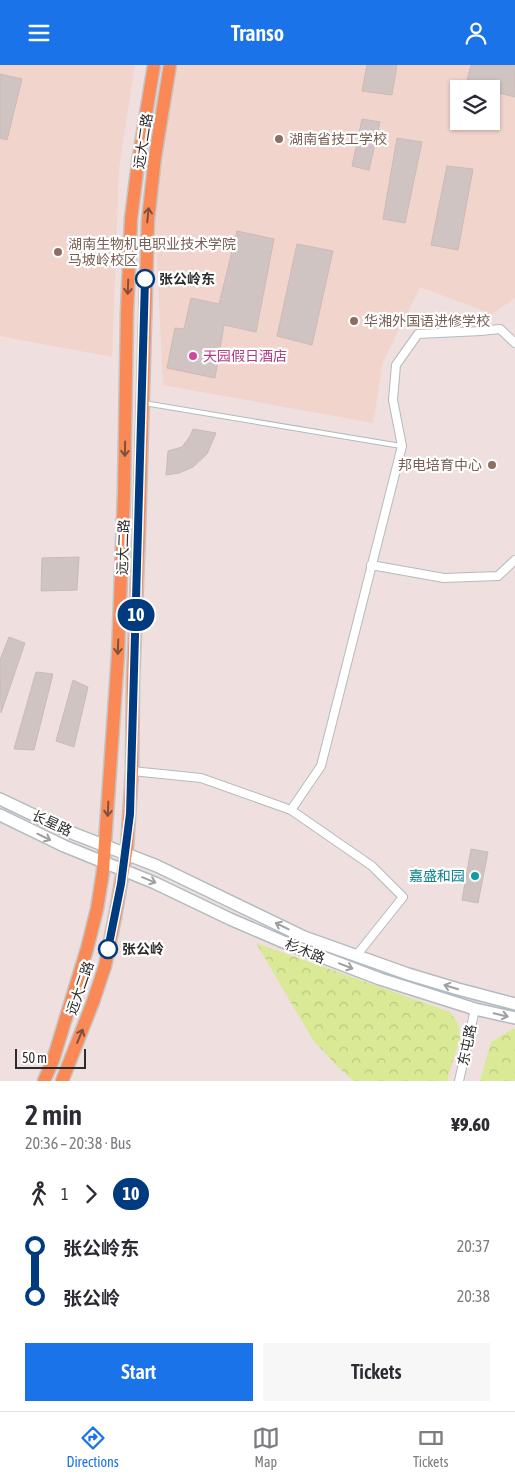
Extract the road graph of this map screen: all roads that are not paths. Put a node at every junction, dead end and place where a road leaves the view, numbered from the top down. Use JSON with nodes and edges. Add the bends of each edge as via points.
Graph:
{"nodes":[{"id":1,"x":154,"y":65,"type":"edge"},
{"id":2,"x":170,"y":65,"type":"edge"},
{"id":3,"x":515,"y":343,"type":"edge"},
{"id":4,"x":142,"y":403,"type":"junction"},
{"id":5,"x":402,"y":446,"type":"junction"},
{"id":6,"x":515,"y":559,"type":"edge"},
{"id":7,"x":371,"y":565,"type":"junction"},
{"id":8,"x":132,"y":771,"type":"junction"},
{"id":9,"x":0,"y":799,"type":"edge"},
{"id":10,"x":291,"y":810,"type":"junction"},
{"id":11,"x":0,"y":815,"type":"edge"},
{"id":12,"x":105,"y":845,"type":"junction"},
{"id":13,"x":126,"y":853,"type":"junction"},
{"id":14,"x":104,"y":862,"type":"junction"},
{"id":15,"x":123,"y":870,"type":"junction"},
{"id":16,"x":356,"y":957,"type":"junction"},
{"id":17,"x":515,"y":1003,"type":"edge"},
{"id":18,"x":475,"y":1009,"type":"junction"},
{"id":19,"x":515,"y":1018,"type":"edge"},
{"id":20,"x":44,"y":1081,"type":"edge"},
{"id":21,"x":62,"y":1081,"type":"edge"},
{"id":22,"x":459,"y":1081,"type":"edge"}],
"edges":[{"from":1,"to":12,"type":"main road","name":"远大二路","one_way":true,"via":[[131,219],[118,655]]},
{"from":4,"to":2,"type":"main road","name":"远大二路","one_way":true,"via":[[148,220]]},
{"from":3,"to":5,"type":"street","via":[[500,329],[418,334],[396,365],[393,400]]},
{"from":4,"to":5,"type":"lane"},
{"from":4,"to":8,"type":"main road","name":"远大二路"},
{"from":5,"to":7,"type":"street"},
{"from":6,"to":7,"type":"street","via":[[498,576],[444,578]]},
{"from":7,"to":10,"type":"street","via":[[321,765]]},
{"from":8,"to":10,"type":"street","via":[[201,778]]},
{"from":8,"to":13,"type":"main road","name":"远大二路"},
{"from":9,"to":12,"type":"main road","name":"长星路"},
{"from":10,"to":16,"type":"street","via":[[372,866],[403,897]]},
{"from":11,"to":14,"type":"main road","name":"长星路","one_way":true},
{"from":12,"to":13,"type":"main road","name":"杉木路"},
{"from":12,"to":14,"type":"main road","name":"远大二路"},
{"from":13,"to":15,"type":"main road","name":"远大二路"},
{"from":16,"to":13,"type":"main road","name":"杉木路","one_way":true,"via":[[304,937]]},
{"from":14,"to":15,"type":"main road","name":"杉木路"},
{"from":14,"to":20,"type":"main road","name":"远大二路","via":[[87,949]]},
{"from":15,"to":18,"type":"main road","name":"杉木路","one_way":true,"via":[[288,944],[380,979]]},
{"from":21,"to":15,"type":"main road","name":"远大二路","one_way":true,"via":[[104,965]]},
{"from":17,"to":16,"type":"main road","name":"杉木路","one_way":true},
{"from":18,"to":19,"type":"main road","name":"杉木路","one_way":true},
{"from":18,"to":22,"type":"street","name":"东屯路"}]}
